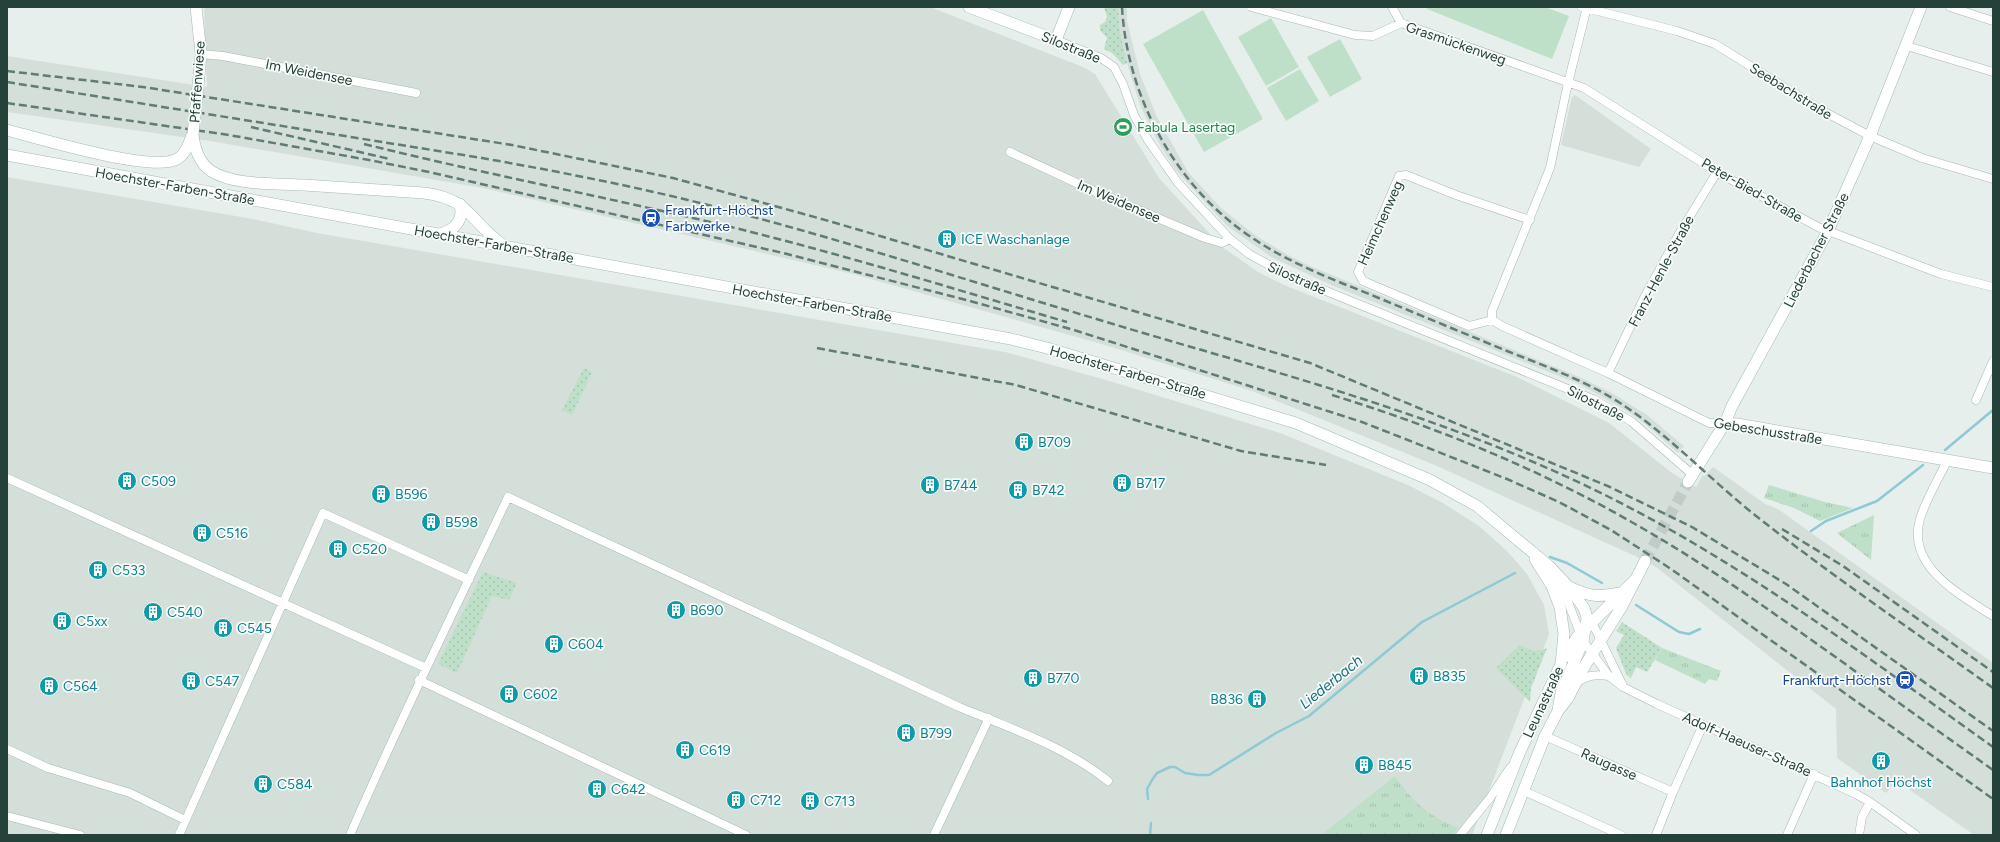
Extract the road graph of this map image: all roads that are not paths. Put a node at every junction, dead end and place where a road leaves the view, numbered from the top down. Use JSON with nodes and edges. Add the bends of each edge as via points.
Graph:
{"nodes":[{"id":1,"x":196,"y":7,"type":"edge"},
{"id":2,"x":969,"y":7,"type":"edge"},
{"id":3,"x":1069,"y":7,"type":"edge"},
{"id":4,"x":1251,"y":7,"type":"edge"},
{"id":5,"x":1392,"y":7,"type":"edge"},
{"id":6,"x":1950,"y":7,"type":"edge"},
{"id":7,"x":1585,"y":8,"type":"edge"},
{"id":8,"x":1919,"y":8,"type":"edge"},
{"id":9,"x":1993,"y":21,"type":"edge"},
{"id":10,"x":1401,"y":23,"type":"junction"},
{"id":11,"x":1056,"y":40,"type":"junction"},
{"id":12,"x":1907,"y":46,"type":"junction"},
{"id":13,"x":201,"y":54,"type":"junction"},
{"id":14,"x":1993,"y":72,"type":"edge"},
{"id":15,"x":1568,"y":83,"type":"junction"},
{"id":16,"x":416,"y":93,"type":"dead end"},
{"id":17,"x":7,"y":130,"type":"edge"},
{"id":18,"x":1870,"y":136,"type":"junction"},
{"id":19,"x":191,"y":146,"type":"junction"},
{"id":20,"x":1010,"y":152,"type":"dead end"},
{"id":21,"x":7,"y":155,"type":"edge"},
{"id":22,"x":1718,"y":172,"type":"junction"},
{"id":23,"x":1993,"y":180,"type":"edge"},
{"id":24,"x":460,"y":204,"type":"junction"},
{"id":25,"x":1530,"y":220,"type":"junction"},
{"id":26,"x":1828,"y":231,"type":"junction"},
{"id":27,"x":437,"y":234,"type":"junction"},
{"id":28,"x":1230,"y":239,"type":"junction"},
{"id":29,"x":505,"y":246,"type":"junction"},
{"id":30,"x":1993,"y":287,"type":"edge"},
{"id":31,"x":1492,"y":320,"type":"junction"},
{"id":32,"x":1993,"y":361,"type":"edge"},
{"id":33,"x":1608,"y":373,"type":"junction"},
{"id":34,"x":1976,"y":400,"type":"dead end"},
{"id":35,"x":1725,"y":423,"type":"junction"},
{"id":36,"x":1947,"y":461,"type":"junction"},
{"id":37,"x":1993,"y":468,"type":"edge"},
{"id":38,"x":7,"y":478,"type":"edge"},
{"id":39,"x":1690,"y":479,"type":"joint"},
{"id":40,"x":1526,"y":548,"type":"junction"},
{"id":41,"x":1645,"y":561,"type":"tunnel mouth"},
{"id":42,"x":1542,"y":570,"type":"junction"},
{"id":43,"x":1636,"y":579,"type":"junction"},
{"id":44,"x":469,"y":580,"type":"junction"},
{"id":45,"x":1567,"y":585,"type":"junction"},
{"id":46,"x":1620,"y":593,"type":"junction"},
{"id":47,"x":283,"y":603,"type":"junction"},
{"id":48,"x":1584,"y":608,"type":"joint"},
{"id":49,"x":1993,"y":616,"type":"edge"},
{"id":50,"x":1585,"y":631,"type":"junction"},
{"id":51,"x":1597,"y":646,"type":"junction"},
{"id":52,"x":1561,"y":664,"type":"junction"},
{"id":53,"x":426,"y":668,"type":"junction"},
{"id":54,"x":1609,"y":676,"type":"junction"},
{"id":55,"x":419,"y":680,"type":"junction"},
{"id":56,"x":1574,"y":685,"type":"junction"},
{"id":57,"x":1623,"y":686,"type":"junction"},
{"id":58,"x":1558,"y":711,"type":"junction"},
{"id":59,"x":989,"y":718,"type":"junction"},
{"id":60,"x":1703,"y":725,"type":"junction"},
{"id":61,"x":1545,"y":736,"type":"junction"},
{"id":62,"x":7,"y":749,"type":"edge"},
{"id":63,"x":1519,"y":754,"type":"junction"},
{"id":64,"x":1814,"y":774,"type":"junction"},
{"id":65,"x":1108,"y":781,"type":"dead end"},
{"id":66,"x":1524,"y":791,"type":"junction"},
{"id":67,"x":1673,"y":792,"type":"junction"},
{"id":68,"x":1870,"y":802,"type":"junction"},
{"id":69,"x":7,"y":816,"type":"edge"},
{"id":70,"x":185,"y":820,"type":"junction"},
{"id":71,"x":80,"y":835,"type":"edge"},
{"id":72,"x":179,"y":835,"type":"edge"},
{"id":73,"x":350,"y":835,"type":"edge"},
{"id":74,"x":746,"y":835,"type":"edge"},
{"id":75,"x":934,"y":835,"type":"edge"},
{"id":76,"x":1460,"y":835,"type":"edge"},
{"id":77,"x":1487,"y":835,"type":"edge"},
{"id":78,"x":1506,"y":835,"type":"edge"},
{"id":79,"x":1621,"y":835,"type":"edge"},
{"id":80,"x":1656,"y":835,"type":"edge"},
{"id":81,"x":1787,"y":835,"type":"edge"},
{"id":82,"x":1859,"y":835,"type":"edge"},
{"id":83,"x":1916,"y":835,"type":"edge"}],
"edges":[{"from":1,"to":13,"type":"main road","name":"Pfaffenwiese"},
{"from":2,"to":11,"type":"main road","name":"Silostraße"},
{"from":3,"to":11,"type":"main road"},
{"from":4,"to":10,"type":"street","name":"Grasmückenweg","via":[[1355,35],[1373,36]]},
{"from":5,"to":10,"type":"street"},
{"from":6,"to":9,"type":"street"},
{"from":7,"to":15,"type":"street"},
{"from":7,"to":18,"type":"street","name":"Seebachstraße","via":[[1677,31],[1715,44],[1821,110]]},
{"from":8,"to":12,"type":"main road","name":"Liederbacher Straße"},
{"from":10,"to":15,"type":"street","name":"Grasmückenweg"},
{"from":11,"to":28,"type":"street","name":"Silostraße","via":[[1100,58],[1114,67],[1134,115],[1163,164]]},
{"from":12,"to":14,"type":"street"},
{"from":12,"to":18,"type":"main road","name":"Liederbacher Straße"},
{"from":13,"to":16,"type":"street","name":"Im Weidensee"},
{"from":13,"to":19,"type":"main road","name":"Pfaffenwiese","bridge":true},
{"from":15,"to":22,"type":"street","name":"Peter-Bied-Straße","via":[[1584,88]]},
{"from":15,"to":25,"type":"street","via":[[1550,168]]},
{"from":17,"to":19,"type":"main road","via":[[94,152],[153,163],[176,160]]},
{"from":18,"to":23,"type":"street","name":"Seebachstraße","via":[[1922,158]]},
{"from":18,"to":26,"type":"main road","name":"Liederbacher Straße"},
{"from":19,"to":24,"type":"main road","via":[[210,170],[235,179],[424,193],[444,196]]},
{"from":20,"to":28,"type":"street","name":"Im Weidensee","via":[[1205,238],[1222,243]]},
{"from":21,"to":27,"type":"main road","name":"Hoechster-Farben-Straße"},
{"from":22,"to":26,"type":"street","name":"Peter-Bied-Straße"},
{"from":22,"to":33,"type":"street","name":"Franz-Henle-Straße","via":[[1679,234],[1644,298]]},
{"from":24,"to":27,"type":"main road","via":[[461,215],[457,224],[451,230]]},
{"from":24,"to":29,"type":"main road","via":[[490,235]]},
{"from":25,"to":31,"type":"street","via":[[1492,312]]},
{"from":25,"to":31,"type":"street","name":"Heimchenweg","via":[[1456,195],[1406,174],[1399,176],[1358,272],[1363,280],[1470,326]]},
{"from":26,"to":30,"type":"street","name":"Peter-Bied-Straße","via":[[1941,274]]},
{"from":26,"to":35,"type":"main road","name":"Liederbacher Straße"},
{"from":27,"to":29,"type":"main road","name":"Hoechster-Farben-Straße"},
{"from":28,"to":39,"type":"street","name":"Silostraße","via":[[1255,258],[1288,276],[1595,400],[1632,422]]},
{"from":29,"to":40,"type":"main road","name":"Hoechster-Farben-Straße","via":[[990,335],[1054,350],[1266,413],[1340,441],[1457,494],[1482,510]]},
{"from":31,"to":33,"type":"street","name":"Gebeschusstraße"},
{"from":32,"to":34,"type":"street"},
{"from":33,"to":35,"type":"street","name":"Gebeschusstraße","via":[[1709,422]]},
{"from":35,"to":36,"type":"main road","name":"Gebeschusstraße"},
{"from":35,"to":39,"type":"main road","name":"Liederbacher Straße"},
{"from":36,"to":37,"type":"main road","name":"Gebeschusstraße"},
{"from":36,"to":49,"type":"street","via":[[1920,520],[1921,552],[1940,580]]},
{"from":38,"to":47,"type":"street"},
{"from":40,"to":42,"type":"main road","name":"Leunastraße"},
{"from":40,"to":45,"type":"main road","name":"Hoechster-Farben-Straße","via":[[1549,566]]},
{"from":41,"to":43,"type":"main road"},
{"from":42,"to":50,"type":"street","via":[[1568,602]]},
{"from":42,"to":52,"type":"main road","name":"Leunastraße","via":[[1552,586],[1562,615],[1564,644]]},
{"from":43,"to":46,"type":"main road"},
{"from":43,"to":51,"type":"main road","name":"Leunastraße"},
{"from":44,"to":47,"type":"street","via":[[323,513]]},
{"from":44,"to":53,"type":"street"},
{"from":44,"to":59,"type":"street","via":[[508,498],[959,707]]},
{"from":45,"to":46,"type":"main road","name":"Hoechster-Farben-Straße","via":[[1596,597]]},
{"from":45,"to":48,"type":"main road","name":"Hoechster-Farben-Straße"},
{"from":46,"to":50,"type":"main road"},
{"from":47,"to":53,"type":"street"},
{"from":47,"to":70,"type":"street"},
{"from":48,"to":50,"type":"main road","name":"Leunastraße","via":[[1587,618]]},
{"from":50,"to":51,"type":"street"},
{"from":50,"to":51,"type":"street","name":"Adolf-Haeuser-Straße"},
{"from":50,"to":52,"type":"main road","via":[[1572,644]]},
{"from":50,"to":58,"type":"main road","name":"Leunastraße","via":[[1561,693]]},
{"from":51,"to":54,"type":"street","name":"Adolf-Haeuser-Straße"},
{"from":51,"to":56,"type":"main road","name":"Leunastraße"},
{"from":51,"to":57,"type":"street","name":"Adolf-Haeuser-Straße","via":[[1610,659]]},
{"from":52,"to":63,"type":"main road","name":"Leunastraße"},
{"from":53,"to":55,"type":"street"},
{"from":54,"to":56,"type":"street","via":[[1589,676]]},
{"from":54,"to":57,"type":"street","name":"Adolf-Haeuser-Straße"},
{"from":55,"to":73,"type":"street"},
{"from":55,"to":74,"type":"street"},
{"from":56,"to":58,"type":"main road","name":"Leunastraße"},
{"from":57,"to":60,"type":"street","name":"Adolf-Haeuser-Straße"},
{"from":58,"to":61,"type":"main road","name":"Leunastraße"},
{"from":59,"to":65,"type":"street","via":[[1081,761]]},
{"from":59,"to":75,"type":"street"},
{"from":60,"to":64,"type":"street","name":"Adolf-Haeuser-Straße"},
{"from":60,"to":67,"type":"street"},
{"from":61,"to":66,"type":"main road","name":"Leunastraße"},
{"from":61,"to":67,"type":"street","name":"Raugasse"},
{"from":62,"to":70,"type":"street","via":[[48,768],[130,793]]},
{"from":63,"to":76,"type":"street","via":[[1490,798]]},
{"from":63,"to":77,"type":"main road","name":"Leunastraße"},
{"from":64,"to":68,"type":"street","name":"Adolf-Haeuser-Straße"},
{"from":64,"to":81,"type":"street"},
{"from":66,"to":78,"type":"main road","name":"Leunastraße"},
{"from":66,"to":79,"type":"street"},
{"from":67,"to":80,"type":"street"},
{"from":68,"to":82,"type":"street","via":[[1862,817]]},
{"from":68,"to":83,"type":"street","name":"Adolf-Haeuser-Straße"},
{"from":69,"to":71,"type":"street"},
{"from":70,"to":72,"type":"street"}]}
